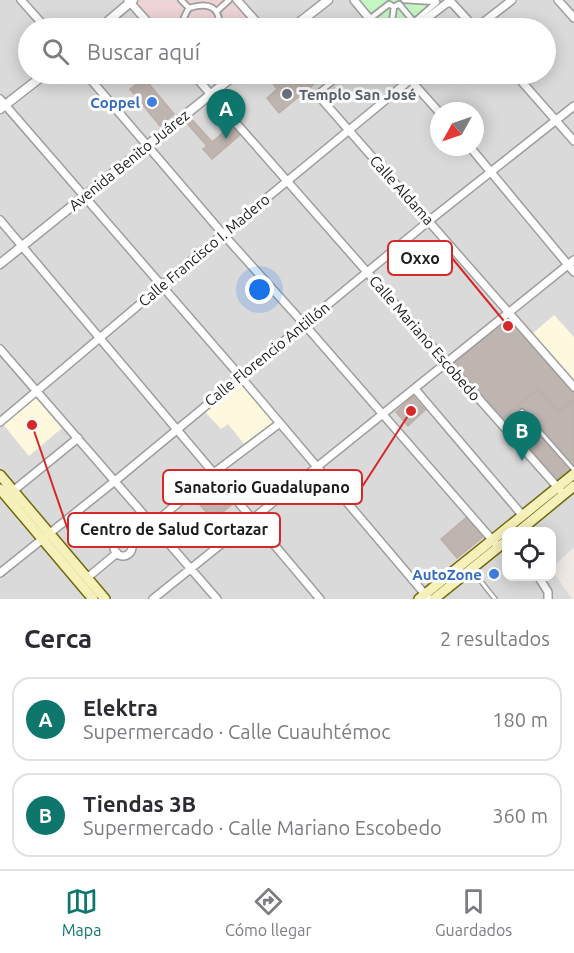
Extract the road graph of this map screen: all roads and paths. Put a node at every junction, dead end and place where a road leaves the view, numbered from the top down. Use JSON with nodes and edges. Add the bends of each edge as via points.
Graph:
{"nodes":[{"id":1,"x":21,"y":0,"type":"edge"},
{"id":2,"x":182,"y":0,"type":"edge"},
{"id":3,"x":229,"y":0,"type":"edge"},
{"id":4,"x":237,"y":0,"type":"edge"},
{"id":5,"x":328,"y":0,"type":"edge"},
{"id":6,"x":355,"y":0,"type":"edge"},
{"id":7,"x":512,"y":0,"type":"edge"},
{"id":8,"x":558,"y":0,"type":"edge"},
{"id":9,"x":131,"y":1,"type":"edge"},
{"id":10,"x":445,"y":1,"type":"edge"},
{"id":11,"x":396,"y":2,"type":"edge"},
{"id":12,"x":189,"y":9,"type":"junction"},
{"id":13,"x":217,"y":11,"type":"junction"},
{"id":14,"x":37,"y":18,"type":"edge"},
{"id":15,"x":111,"y":18,"type":"edge"},
{"id":16,"x":145,"y":18,"type":"edge"},
{"id":17,"x":184,"y":18,"type":"edge"},
{"id":18,"x":219,"y":18,"type":"edge"},
{"id":19,"x":253,"y":18,"type":"edge"},
{"id":20,"x":305,"y":18,"type":"edge"},
{"id":21,"x":369,"y":18,"type":"edge"},
{"id":22,"x":381,"y":18,"type":"edge"},
{"id":23,"x":393,"y":18,"type":"edge"},
{"id":24,"x":409,"y":18,"type":"edge"},
{"id":25,"x":423,"y":18,"type":"edge"},
{"id":26,"x":465,"y":18,"type":"edge"},
{"id":27,"x":489,"y":18,"type":"edge"},
{"id":28,"x":574,"y":18,"type":"edge"},
{"id":29,"x":31,"y":84,"type":"edge"},
{"id":30,"x":95,"y":84,"type":"edge"},
{"id":31,"x":202,"y":84,"type":"edge"},
{"id":32,"x":224,"y":84,"type":"edge"},
{"id":33,"x":330,"y":84,"type":"edge"},
{"id":34,"x":398,"y":84,"type":"edge"},
{"id":35,"x":414,"y":84,"type":"edge"},
{"id":36,"x":524,"y":84,"type":"edge"},
{"id":37,"x":211,"y":94,"type":"junction"},
{"id":38,"x":317,"y":94,"type":"joint"},
{"id":39,"x":430,"y":102,"type":"edge"},
{"id":40,"x":2,"y":104,"type":"edge"},
{"id":41,"x":574,"y":106,"type":"edge"},
{"id":42,"x":556,"y":121,"type":"junction"},
{"id":43,"x":348,"y":130,"type":"junction"},
{"id":44,"x":574,"y":141,"type":"edge"},
{"id":45,"x":147,"y":145,"type":"junction"},
{"id":46,"x":479,"y":156,"type":"edge"},
{"id":47,"x":492,"y":171,"type":"junction"},
{"id":48,"x":287,"y":181,"type":"junction"},
{"id":49,"x":83,"y":196,"type":"junction"},
{"id":50,"x":0,"y":220,"type":"edge"},
{"id":51,"x":430,"y":220,"type":"junction"},
{"id":52,"x":223,"y":234,"type":"junction"},
{"id":53,"x":22,"y":247,"type":"junction"},
{"id":54,"x":571,"y":262,"type":"edge"},
{"id":55,"x":0,"y":264,"type":"edge"},
{"id":56,"x":574,"y":272,"type":"edge"},
{"id":57,"x":367,"y":273,"type":"junction"},
{"id":58,"x":162,"y":286,"type":"junction"},
{"id":59,"x":508,"y":311,"type":"junction"},
{"id":60,"x":304,"y":324,"type":"junction"},
{"id":61,"x":99,"y":337,"type":"junction"},
{"id":62,"x":0,"y":349,"type":"edge"},
{"id":63,"x":447,"y":363,"type":"junction"},
{"id":64,"x":240,"y":376,"type":"junction"},
{"id":65,"x":574,"y":387,"type":"edge"},
{"id":66,"x":415,"y":389,"type":"junction"},
{"id":67,"x":37,"y":391,"type":"junction"},
{"id":68,"x":522,"y":411,"type":"dead end"},
{"id":69,"x":383,"y":416,"type":"junction"},
{"id":70,"x":0,"y":422,"type":"edge"},
{"id":71,"x":280,"y":423,"type":"junction"},
{"id":72,"x":177,"y":428,"type":"junction"},
{"id":73,"x":78,"y":438,"type":"junction"},
{"id":74,"x":316,"y":467,"type":"junction"},
{"id":75,"x":215,"y":472,"type":"junction"},
{"id":76,"x":574,"y":472,"type":"edge"},
{"id":77,"x":0,"y":476,"type":"edge"},
{"id":78,"x":115,"y":481,"type":"junction"},
{"id":79,"x":574,"y":486,"type":"edge"},
{"id":80,"x":1,"y":491,"type":"edge"},
{"id":81,"x":13,"y":491,"type":"junction"},
{"id":82,"x":561,"y":491,"type":"junction"},
{"id":83,"x":523,"y":516,"type":"junction"},
{"id":84,"x":253,"y":518,"type":"junction"},
{"id":85,"x":153,"y":524,"type":"junction"},
{"id":86,"x":522,"y":527,"type":"edge"},
{"id":87,"x":45,"y":536,"type":"junction"},
{"id":88,"x":129,"y":542,"type":"junction"},
{"id":89,"x":502,"y":542,"type":"edge"},
{"id":90,"x":495,"y":544,"type":"junction"},
{"id":91,"x":117,"y":553,"type":"junction"},
{"id":92,"x":192,"y":568,"type":"junction"},
{"id":93,"x":471,"y":569,"type":"junction"},
{"id":94,"x":0,"y":573,"type":"edge"},
{"id":95,"x":87,"y":578,"type":"junction"},
{"id":96,"x":541,"y":581,"type":"edge"},
{"id":97,"x":424,"y":597,"type":"edge"},
{"id":98,"x":93,"y":599,"type":"edge"},
{"id":99,"x":105,"y":599,"type":"edge"},
{"id":100,"x":153,"y":599,"type":"edge"},
{"id":101,"x":217,"y":599,"type":"edge"},
{"id":102,"x":320,"y":599,"type":"edge"},
{"id":103,"x":434,"y":599,"type":"edge"},
{"id":104,"x":495,"y":599,"type":"edge"},
{"id":105,"x":548,"y":599,"type":"edge"}],
"edges":[{"from":1,"to":14,"type":"street"},
{"from":2,"to":12,"type":"street"},
{"from":3,"to":13,"type":"street"},
{"from":4,"to":19,"type":"street"},
{"from":5,"to":20,"type":"street"},
{"from":6,"to":21,"type":"street"},
{"from":7,"to":27,"type":"street"},
{"from":8,"to":28,"type":"street"},
{"from":9,"to":15,"type":"street"},
{"from":9,"to":16,"type":"street"},
{"from":10,"to":11,"type":"street"},
{"from":10,"to":25,"type":"street"},
{"from":10,"to":26,"type":"street"},
{"from":11,"to":22,"type":"street"},
{"from":11,"to":23,"type":"street"},
{"from":11,"to":24,"type":"street"},
{"from":12,"to":13,"type":"street","via":[[201,4]]},
{"from":12,"to":17,"type":"street"},
{"from":13,"to":18,"type":"street"},
{"from":29,"to":40,"type":"street"},
{"from":30,"to":45,"type":"street"},
{"from":31,"to":37,"type":"street","name":"Calle Mariano Escobedo"},
{"from":32,"to":37,"type":"street","name":"Avenida Benito Juárez"},
{"from":33,"to":38,"type":"street"},
{"from":34,"to":43,"type":"street","name":"Calle Francisco I. Madero"},
{"from":35,"to":39,"type":"street"},
{"from":36,"to":42,"type":"street"},
{"from":37,"to":45,"type":"street","name":"Avenida Benito Juárez"},
{"from":37,"to":48,"type":"street","name":"Calle Mariano Escobedo"},
{"from":38,"to":43,"type":"street","name":"Calle Aldama"},
{"from":40,"to":49,"type":"street"},
{"from":41,"to":42,"type":"street","name":"Calle Florencio Antillón"},
{"from":42,"to":44,"type":"street"},
{"from":42,"to":47,"type":"street","name":"Calle Florencio Antillón"},
{"from":43,"to":48,"type":"street","name":"Calle Francisco I. Madero"},
{"from":43,"to":51,"type":"street","name":"Calle Aldama"},
{"from":45,"to":49,"type":"street","name":"Avenida Benito Juárez"},
{"from":45,"to":52,"type":"street"},
{"from":46,"to":47,"type":"street"},
{"from":47,"to":51,"type":"street","name":"Calle Florencio Antillón"},
{"from":47,"to":54,"type":"street"},
{"from":48,"to":52,"type":"street","name":"Calle Francisco I. Madero"},
{"from":48,"to":57,"type":"street","name":"Calle Mariano Escobedo"},
{"from":49,"to":53,"type":"street","name":"Avenida Benito Juárez"},
{"from":49,"to":58,"type":"street"},
{"from":50,"to":53,"type":"street"},
{"from":51,"to":57,"type":"street","name":"Calle Florencio Antillón"},
{"from":51,"to":59,"type":"street","name":"Calle Aldama"},
{"from":52,"to":58,"type":"street","name":"Calle Francisco I. Madero"},
{"from":52,"to":60,"type":"street"},
{"from":53,"to":55,"type":"street","name":"Avenida Benito Juárez"},
{"from":53,"to":61,"type":"street"},
{"from":54,"to":56,"type":"street"},
{"from":54,"to":59,"type":"street"},
{"from":57,"to":60,"type":"street","name":"Calle Florencio Antillón"},
{"from":57,"to":63,"type":"street","name":"Calle Mariano Escobedo"},
{"from":58,"to":61,"type":"street","name":"Calle Francisco I. Madero"},
{"from":58,"to":64,"type":"street"},
{"from":59,"to":63,"type":"street"},
{"from":59,"to":65,"type":"street","name":"Calle Aldama"},
{"from":60,"to":64,"type":"street","name":"Calle Florencio Antillón"},
{"from":60,"to":69,"type":"street"},
{"from":61,"to":67,"type":"street","name":"Calle Francisco I. Madero"},
{"from":61,"to":72,"type":"street"},
{"from":62,"to":67,"type":"street"},
{"from":63,"to":66,"type":"street"},
{"from":63,"to":82,"type":"street","name":"Calle Mariano Escobedo"},
{"from":64,"to":71,"type":"street"},
{"from":64,"to":72,"type":"street","name":"Calle Florencio Antillón"},
{"from":66,"to":69,"type":"street"},
{"from":66,"to":83,"type":"street"},
{"from":67,"to":70,"type":"street","name":"Calle Francisco I. Madero"},
{"from":67,"to":73,"type":"street"},
{"from":68,"to":76,"type":"lane"},
{"from":69,"to":74,"type":"street"},
{"from":69,"to":90,"type":"street"},
{"from":71,"to":74,"type":"street"},
{"from":71,"to":75,"type":"street"},
{"from":72,"to":75,"type":"street"},
{"from":72,"to":78,"type":"street","name":"Calle Florencio Antillón"},
{"from":73,"to":78,"type":"street"},
{"from":73,"to":81,"type":"street"},
{"from":74,"to":84,"type":"street"},
{"from":74,"to":97,"type":"street"},
{"from":75,"to":84,"type":"street"},
{"from":75,"to":85,"type":"street"},
{"from":76,"to":82,"type":"main road"},
{"from":77,"to":81,"type":"main road"},
{"from":78,"to":85,"type":"street"},
{"from":78,"to":87,"type":"street","name":"Calle Florencio Antillón"},
{"from":79,"to":82,"type":"main road"},
{"from":80,"to":87,"type":"main road"},
{"from":81,"to":87,"type":"main road"},
{"from":82,"to":83,"type":"main road"},
{"from":82,"to":86,"type":"main road"},
{"from":83,"to":90,"type":"main road"},
{"from":84,"to":92,"type":"street"},
{"from":84,"to":102,"type":"street"},
{"from":85,"to":88,"type":"street"},
{"from":85,"to":92,"type":"street"},
{"from":87,"to":94,"type":"street","name":"Calle Florencio Antillón"},
{"from":87,"to":95,"type":"main road"},
{"from":87,"to":98,"type":"main road"},
{"from":88,"to":91,"type":"street","via":[[129,554]]},
{"from":88,"to":91,"type":"street","via":[[118,540],[114,546]]},
{"from":89,"to":90,"type":"main road"},
{"from":90,"to":93,"type":"main road"},
{"from":90,"to":97,"type":"main road"},
{"from":91,"to":95,"type":"street"},
{"from":92,"to":100,"type":"street"},
{"from":92,"to":101,"type":"street"},
{"from":93,"to":103,"type":"main road"},
{"from":93,"to":104,"type":"lane"},
{"from":95,"to":99,"type":"main road"},
{"from":96,"to":105,"type":"street"}]}
